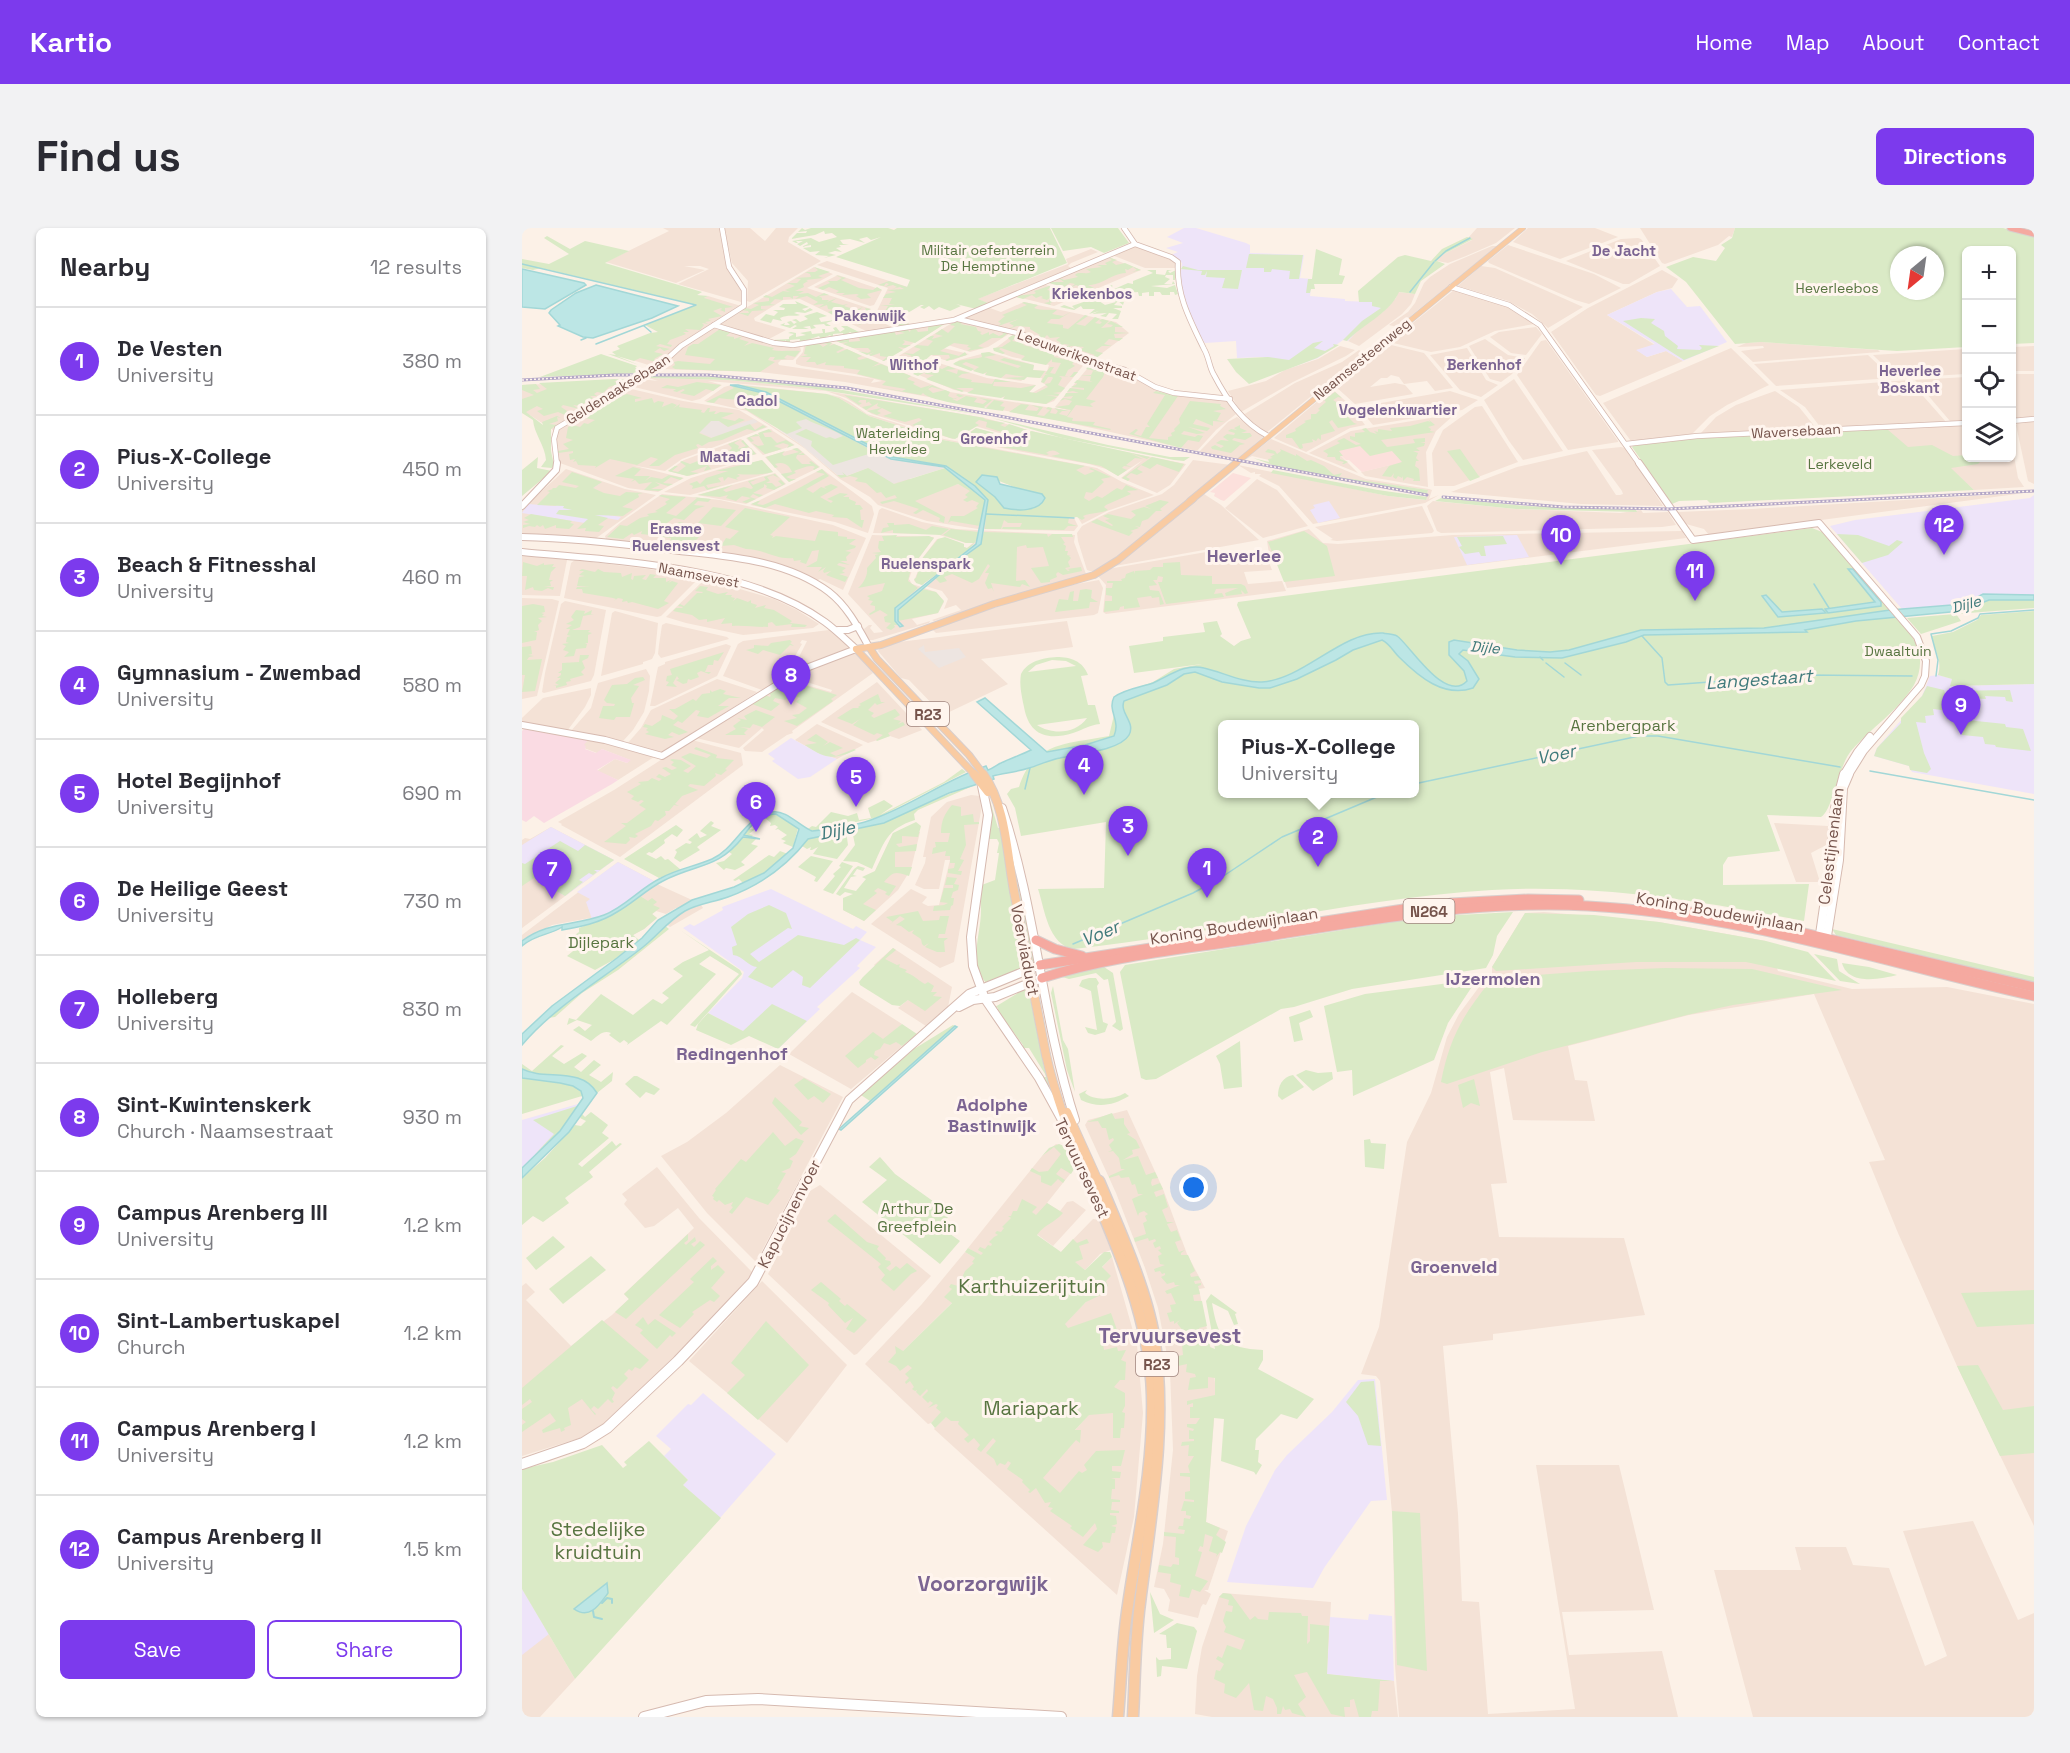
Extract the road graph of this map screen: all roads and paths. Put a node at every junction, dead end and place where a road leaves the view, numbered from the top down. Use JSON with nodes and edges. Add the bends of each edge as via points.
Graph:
{"nodes":[{"id":1,"x":722,"y":228,"type":"edge"},
{"id":2,"x":1125,"y":228,"type":"edge"},
{"id":3,"x":1523,"y":228,"type":"edge"},
{"id":4,"x":2010,"y":228,"type":"edge"},
{"id":5,"x":2021,"y":228,"type":"edge"},
{"id":6,"x":2034,"y":233,"type":"edge"},
{"id":7,"x":1135,"y":244,"type":"junction"},
{"id":8,"x":1451,"y":287,"type":"junction"},
{"id":9,"x":957,"y":318,"type":"junction"},
{"id":10,"x":714,"y":325,"type":"junction"},
{"id":11,"x":1230,"y":399,"type":"junction"},
{"id":12,"x":2034,"y":419,"type":"edge"},
{"id":13,"x":2016,"y":421,"type":"edge"},
{"id":14,"x":1962,"y":423,"type":"edge"},
{"id":15,"x":1268,"y":436,"type":"junction"},
{"id":16,"x":1626,"y":444,"type":"junction"},
{"id":17,"x":522,"y":506,"type":"edge"},
{"id":18,"x":522,"y":539,"type":"edge"},
{"id":19,"x":522,"y":552,"type":"edge"},
{"id":20,"x":858,"y":626,"type":"junction"},
{"id":21,"x":838,"y":630,"type":"junction"},
{"id":22,"x":903,"y":636,"type":"joint"},
{"id":23,"x":869,"y":647,"type":"junction"},
{"id":24,"x":856,"y":649,"type":"junction"},
{"id":25,"x":522,"y":725,"type":"edge"},
{"id":26,"x":976,"y":769,"type":"junction"},
{"id":27,"x":985,"y":782,"type":"junction"},
{"id":28,"x":1036,"y":940,"type":"junction"},
{"id":29,"x":1822,"y":942,"type":"junction"},
{"id":30,"x":1085,"y":957,"type":"junction"},
{"id":31,"x":1040,"y":965,"type":"junction"},
{"id":32,"x":1042,"y":978,"type":"junction"},
{"id":33,"x":2034,"y":987,"type":"edge"},
{"id":34,"x":980,"y":988,"type":"junction"},
{"id":35,"x":2034,"y":996,"type":"edge"},
{"id":36,"x":985,"y":999,"type":"junction"},
{"id":37,"x":955,"y":1008,"type":"junction"},
{"id":38,"x":1050,"y":1072,"type":"junction"},
{"id":39,"x":1068,"y":1114,"type":"joint"},
{"id":40,"x":1068,"y":1131,"type":"junction"},
{"id":41,"x":1083,"y":1147,"type":"junction"},
{"id":42,"x":522,"y":1464,"type":"edge"},
{"id":43,"x":644,"y":1717,"type":"edge"},
{"id":44,"x":1061,"y":1717,"type":"edge"},
{"id":45,"x":1118,"y":1717,"type":"edge"},
{"id":46,"x":1133,"y":1717,"type":"edge"}],
"edges":[{"from":1,"to":10,"type":"street","name":"Geldenaaksebaan","via":[[728,264],[745,287],[745,305]]},
{"from":2,"to":7,"type":"street"},
{"from":3,"to":8,"type":"main road","name":"Naamsesteenweg"},
{"from":4,"to":6,"type":"highway"},
{"from":5,"to":6,"type":"highway"},
{"from":7,"to":9,"type":"street"},
{"from":7,"to":11,"type":"street","via":[[1179,263],[1177,282],[1190,324],[1213,374]]},
{"from":8,"to":15,"type":"main road","name":"Naamsesteenweg"},
{"from":8,"to":16,"type":"street","via":[[1504,302],[1540,325]]},
{"from":9,"to":10,"type":"street","via":[[793,345]]},
{"from":9,"to":11,"type":"street","name":"Leeuwerikenstraat","via":[[1021,334],[1128,372],[1174,393]]},
{"from":10,"to":17,"type":"street","name":"Geldenaaksebaan","via":[[681,346],[656,369],[557,428],[553,445],[556,470]]},
{"from":11,"to":15,"type":"street","via":[[1241,417]]},
{"from":12,"to":13,"type":"street"},
{"from":14,"to":16,"type":"street","name":"Waversebaan","via":[[1697,436]]},
{"from":15,"to":22,"type":"main road","name":"Naamsesteenweg","via":[[1105,568]]},
{"from":16,"to":29,"type":"street","name":"Celestijnenlaan","via":[[1693,540],[1819,523],[1919,641],[1926,661],[1921,685],[1903,710],[1854,754],[1838,787]]},
{"from":18,"to":20,"type":"street","via":[[549,537],[708,554],[773,566],[822,588],[847,610]]},
{"from":19,"to":21,"type":"street","name":"Naamsevest","number":"R23","via":[[637,564],[733,581],[796,603]]},
{"from":20,"to":21,"type":"street"},
{"from":20,"to":23,"type":"street"},
{"from":21,"to":24,"type":"street","name":"Naamsevest","number":"R23"},
{"from":22,"to":23,"type":"main road","name":"Naamsesteenweg"},
{"from":23,"to":24,"type":"main road"},
{"from":23,"to":26,"type":"main road","name":"Tervuursevest","number":"R23"},
{"from":24,"to":25,"type":"street","via":[[801,670],[662,756],[605,740]]},
{"from":24,"to":26,"type":"main road","name":"Tervuursevest","number":"R23"},
{"from":26,"to":27,"type":"main road","name":"Tervuursevest","number":"R23"},
{"from":27,"to":28,"type":"street","name":"Tervuursevest","number":"R23","via":[[999,801],[1014,840]]},
{"from":27,"to":34,"type":"street","name":"Tervuursevest","number":"R23","via":[[988,815],[970,954]]},
{"from":27,"to":38,"type":"main road","name":"Voerviaduct","number":"R23","bridge":true,"via":[[1000,814]]},
{"from":28,"to":30,"type":"highway","number":"N264"},
{"from":28,"to":31,"type":"street","name":"Tervuursevest","number":"R23"},
{"from":29,"to":30,"type":"highway","name":"Koning Boudewijnlaan","number":"N264","via":[[1734,918],[1648,906],[1493,899],[1402,908]]},
{"from":29,"to":32,"type":"highway","name":"Koning Boudewijnlaan","number":"N264","via":[[1621,909],[1490,906],[1424,911],[1129,958],[1072,968]]},
{"from":29,"to":33,"type":"highway","name":"Koning Boudewijnlaan","number":"N264"},
{"from":29,"to":35,"type":"highway","name":"Koning Boudewijnlaan","number":"N264"},
{"from":30,"to":31,"type":"highway","name":"Koning Boudewijnlaan","number":"N264"},
{"from":31,"to":32,"type":"street","name":"Tervuursevest","number":"R23"},
{"from":31,"to":34,"type":"street","name":"Kapucijnenvoer"},
{"from":32,"to":36,"type":"street","name":"Kapucijnenvoer"},
{"from":32,"to":41,"type":"street","name":"Tervuursevest","number":"R23","via":[[1059,1072]]},
{"from":34,"to":36,"type":"street","name":"Tervuursevest","number":"R23"},
{"from":34,"to":37,"type":"street","name":"Kapucijnenvoer"},
{"from":36,"to":37,"type":"street","name":"Kapucijnenvoer"},
{"from":36,"to":40,"type":"street","name":"Tervuursevest","number":"R23","via":[[1039,1077]]},
{"from":37,"to":42,"type":"street","name":"Kapucijnenvoer","via":[[845,1104],[759,1274],[678,1361],[597,1436]]},
{"from":38,"to":39,"type":"main road","name":"Voerviaduct","number":"R23"},
{"from":38,"to":40,"type":"main road","name":"Voerviaduct","number":"R23"},
{"from":39,"to":41,"type":"main road","name":"Tervuursevest","number":"R23"},
{"from":40,"to":45,"type":"main road","name":"Tervuursevest","number":"R23","via":[[1119,1251],[1144,1337],[1152,1393],[1144,1515],[1127,1613]]},
{"from":41,"to":46,"type":"main road","name":"Tervuursevest","number":"R23","via":[[1115,1216],[1137,1278],[1154,1335],[1161,1394],[1161,1442],[1140,1606]]},
{"from":43,"to":44,"type":"street","via":[[706,1701],[758,1699]]}]}
